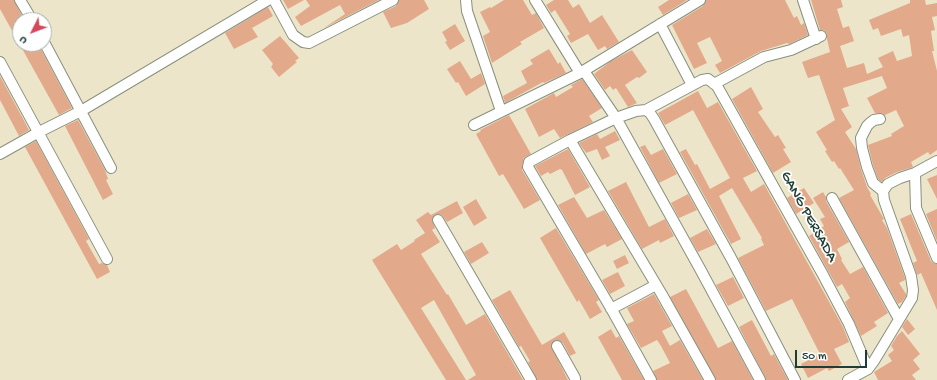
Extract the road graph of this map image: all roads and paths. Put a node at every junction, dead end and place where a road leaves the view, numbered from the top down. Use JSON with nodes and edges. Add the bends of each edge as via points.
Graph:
{"nodes":[{"id":1,"x":20,"y":0,"type":"edge"},
{"id":2,"x":268,"y":0,"type":"edge"},
{"id":3,"x":274,"y":0,"type":"edge"},
{"id":4,"x":393,"y":0,"type":"edge"},
{"id":5,"x":535,"y":0,"type":"edge"},
{"id":6,"x":700,"y":0,"type":"edge"},
{"id":7,"x":803,"y":0,"type":"edge"},
{"id":8,"x":466,"y":5,"type":"edge"},
{"id":9,"x":27,"y":12,"type":"edge"},
{"id":10,"x":660,"y":24,"type":"junction"},
{"id":11,"x":49,"y":52,"type":"edge"},
{"id":12,"x":0,"y":62,"type":"edge"},
{"id":13,"x":582,"y":72,"type":"junction"},
{"id":14,"x":714,"y":84,"type":"junction"},
{"id":15,"x":692,"y":85,"type":"junction"},
{"id":16,"x":646,"y":110,"type":"junction"},
{"id":17,"x":81,"y":111,"type":"junction"},
{"id":18,"x":501,"y":111,"type":"junction"},
{"id":19,"x":616,"y":118,"type":"junction"},
{"id":20,"x":880,"y":119,"type":"dead end"},
{"id":21,"x":474,"y":125,"type":"dead end"},
{"id":22,"x":38,"y":132,"type":"junction"},
{"id":23,"x":570,"y":140,"type":"junction"},
{"id":24,"x":0,"y":154,"type":"edge"},
{"id":25,"x":937,"y":161,"type":"edge"},
{"id":26,"x":111,"y":168,"type":"dead end"},
{"id":27,"x":914,"y":173,"type":"junction"},
{"id":28,"x":883,"y":192,"type":"junction"},
{"id":29,"x":832,"y":198,"type":"dead end"},
{"id":30,"x":438,"y":220,"type":"dead end"},
{"id":31,"x":937,"y":258,"type":"edge"},
{"id":32,"x":107,"y":259,"type":"dead end"},
{"id":33,"x":658,"y":289,"type":"junction"},
{"id":34,"x":613,"y":312,"type":"junction"},
{"id":35,"x":899,"y":320,"type":"junction"},
{"id":36,"x":557,"y":346,"type":"dead end"},
{"id":37,"x":868,"y":369,"type":"junction"},
{"id":38,"x":530,"y":380,"type":"edge"},
{"id":39,"x":575,"y":380,"type":"edge"},
{"id":40,"x":651,"y":380,"type":"edge"},
{"id":41,"x":710,"y":380,"type":"edge"},
{"id":42,"x":760,"y":380,"type":"edge"},
{"id":43,"x":795,"y":380,"type":"edge"},
{"id":44,"x":848,"y":380,"type":"edge"}],
"edges":[{"from":1,"to":9,"type":"street"},
{"from":2,"to":17,"type":"street"},
{"from":3,"to":4,"type":"street","via":[[293,35],[308,43]]},
{"from":5,"to":13,"type":"street"},
{"from":6,"to":10,"type":"street"},
{"from":7,"to":14,"type":"street","via":[[819,38],[791,50],[764,56]]},
{"from":8,"to":18,"type":"street"},
{"from":10,"to":13,"type":"street"},
{"from":10,"to":15,"type":"street"},
{"from":11,"to":17,"type":"street"},
{"from":12,"to":22,"type":"street"},
{"from":13,"to":18,"type":"street"},
{"from":13,"to":19,"type":"street"},
{"from":14,"to":15,"type":"street","via":[[708,79]]},
{"from":14,"to":37,"type":"street","name":"GANG PERSADA","via":[[825,279],[849,324]]},
{"from":15,"to":16,"type":"street"},
{"from":16,"to":19,"type":"street"},
{"from":16,"to":43,"type":"street","via":[[654,119],[724,244]]},
{"from":17,"to":22,"type":"street"},
{"from":17,"to":26,"type":"street"},
{"from":18,"to":21,"type":"street"},
{"from":19,"to":23,"type":"street"},
{"from":19,"to":42,"type":"street"},
{"from":20,"to":28,"type":"street","via":[[866,126],[861,138],[873,183]]},
{"from":22,"to":24,"type":"street"},
{"from":22,"to":32,"type":"street"},
{"from":23,"to":33,"type":"street"},
{"from":23,"to":34,"type":"street","via":[[529,162],[528,167]]},
{"from":25,"to":27,"type":"street"},
{"from":27,"to":28,"type":"street","via":[[888,184]]},
{"from":27,"to":31,"type":"street","via":[[916,208]]},
{"from":28,"to":35,"type":"street","via":[[911,276],[913,290],[912,298]]},
{"from":29,"to":35,"type":"street"},
{"from":30,"to":38,"type":"street"},
{"from":33,"to":34,"type":"street"},
{"from":33,"to":41,"type":"street"},
{"from":34,"to":40,"type":"street"},
{"from":35,"to":37,"type":"street"},
{"from":36,"to":39,"type":"street"},
{"from":37,"to":44,"type":"street"}]}
